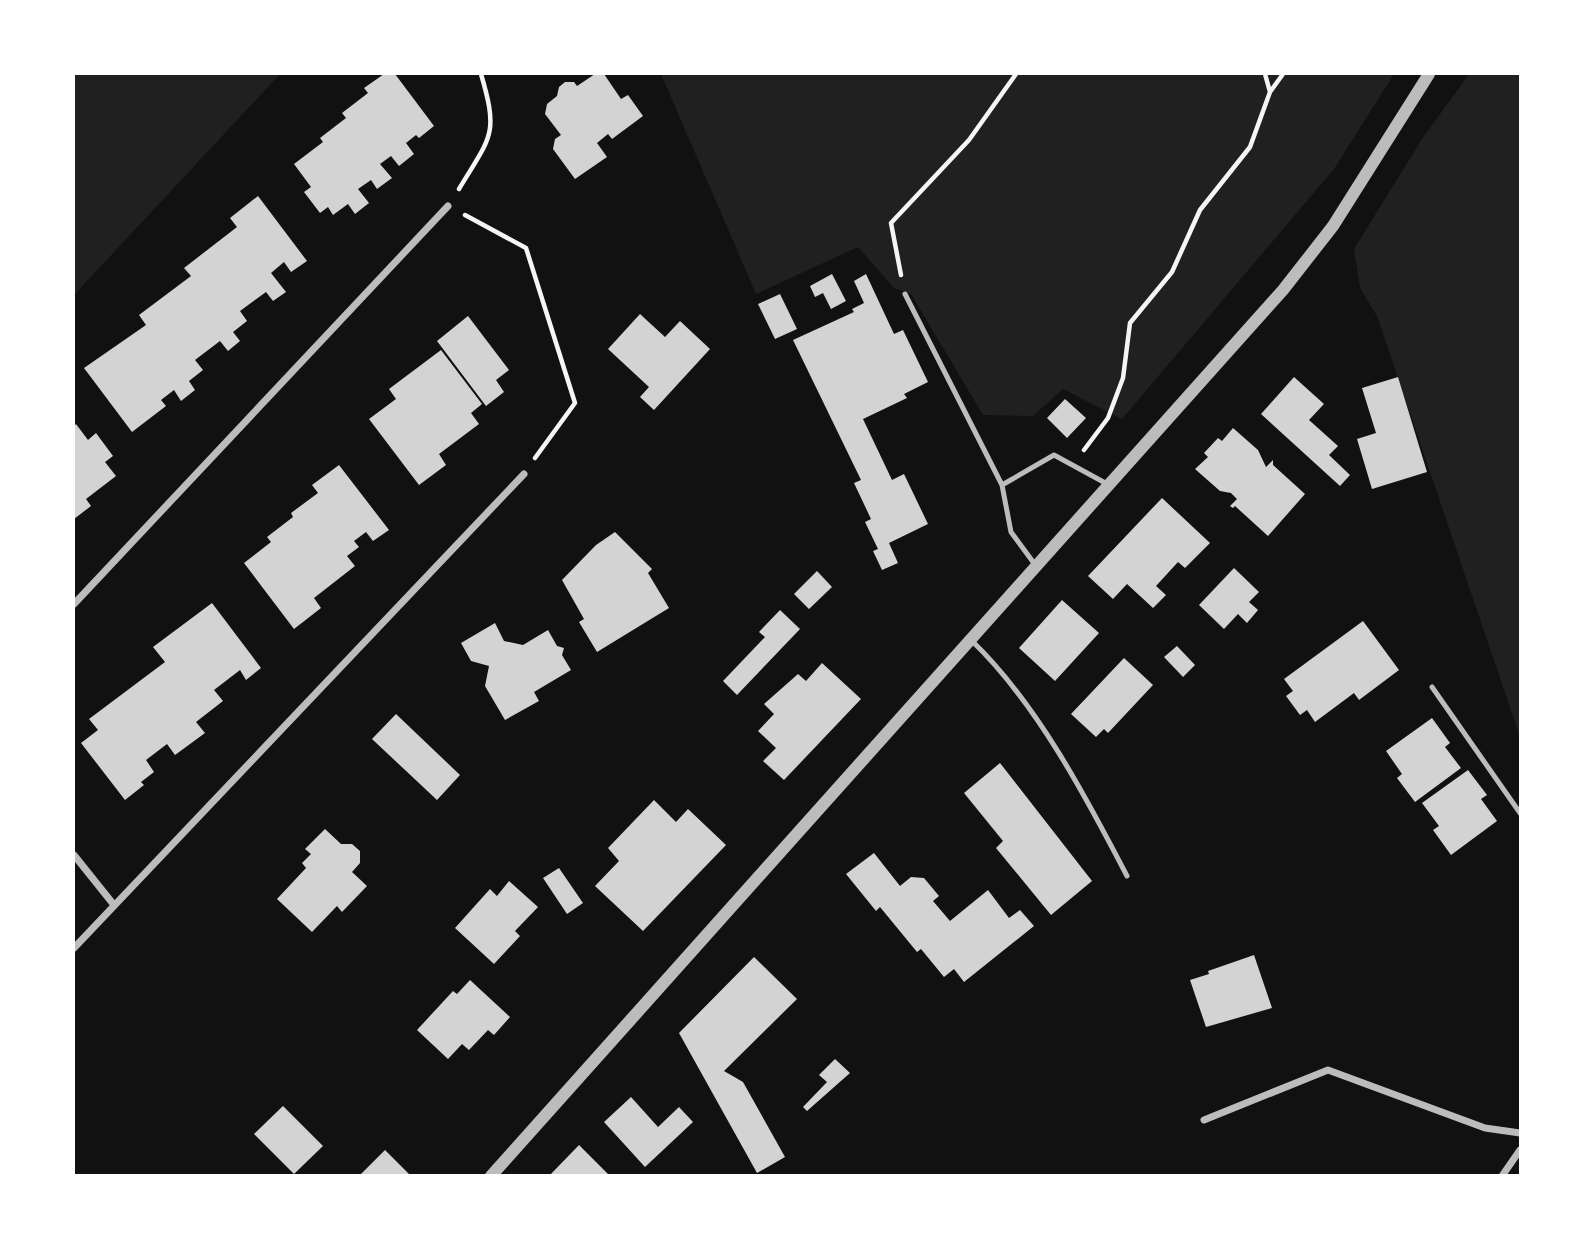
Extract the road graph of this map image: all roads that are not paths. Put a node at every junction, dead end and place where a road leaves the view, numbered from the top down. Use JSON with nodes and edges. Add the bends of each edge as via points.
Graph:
{"nodes":[{"id":1,"x":1429,"y":74,"type":"edge"},
{"id":2,"x":448,"y":206,"type":"road end"},
{"id":3,"x":905,"y":294,"type":"road end"},
{"id":4,"x":524,"y":474,"type":"road end"},
{"id":5,"x":1002,"y":485,"type":"junction"},
{"id":6,"x":1109,"y":485,"type":"junction"},
{"id":7,"x":1036,"y":566,"type":"junction"},
{"id":8,"x":74,"y":604,"type":"edge"},
{"id":9,"x":970,"y":639,"type":"junction"},
{"id":10,"x":1432,"y":687,"type":"dead end"},
{"id":11,"x":1521,"y":813,"type":"edge"},
{"id":12,"x":74,"y":855,"type":"edge"},
{"id":13,"x":1127,"y":876,"type":"dead end"},
{"id":14,"x":114,"y":905,"type":"junction"},
{"id":15,"x":74,"y":948,"type":"edge"},
{"id":16,"x":1204,"y":1120,"type":"dead end"},
{"id":17,"x":1521,"y":1133,"type":"edge"},
{"id":18,"x":1521,"y":1150,"type":"edge"},
{"id":19,"x":491,"y":1175,"type":"edge"},
{"id":20,"x":1502,"y":1175,"type":"edge"}],
"edges":[{"from":1,"to":6,"type":"street","via":[[1301,269]]},
{"from":2,"to":8,"type":"street"},
{"from":3,"to":5,"type":"lane"},
{"from":4,"to":14,"type":"street"},
{"from":5,"to":6,"type":"lane","via":[[1054,455]]},
{"from":5,"to":7,"type":"lane","via":[[1011,532]]},
{"from":6,"to":7,"type":"street"},
{"from":7,"to":9,"type":"street"},
{"from":9,"to":13,"type":"lane","via":[[999,666],[1083,791]]},
{"from":9,"to":19,"type":"street"},
{"from":10,"to":11,"type":"lane"},
{"from":12,"to":14,"type":"street"},
{"from":14,"to":15,"type":"street"},
{"from":16,"to":17,"type":"street","via":[[1328,1070],[1485,1128]]},
{"from":18,"to":20,"type":"street"}]}
